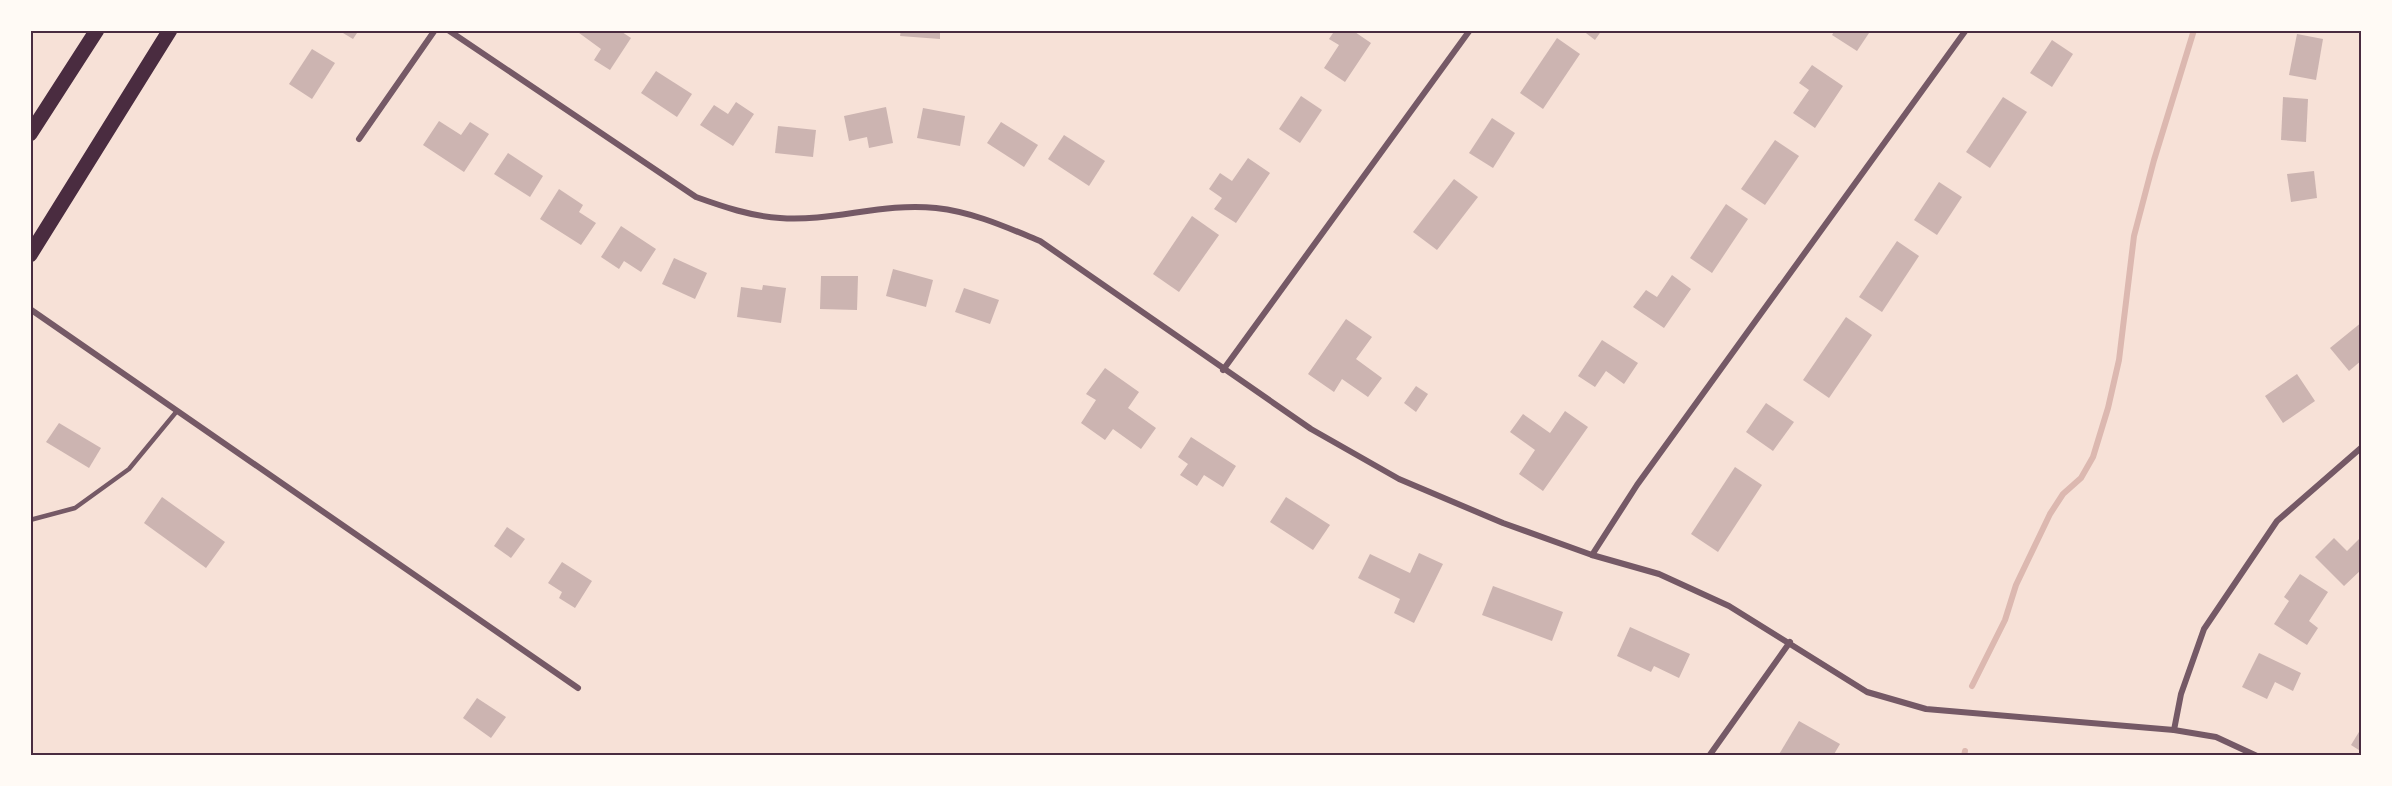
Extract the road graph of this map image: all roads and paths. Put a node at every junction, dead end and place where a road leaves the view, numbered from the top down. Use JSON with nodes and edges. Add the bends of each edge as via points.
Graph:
{"nodes":[{"id":1,"x":97,"y":30,"type":"edge"},
{"id":2,"x":170,"y":30,"type":"edge"},
{"id":3,"x":435,"y":30,"type":"edge"},
{"id":4,"x":448,"y":30,"type":"edge"},
{"id":5,"x":1470,"y":30,"type":"edge"},
{"id":6,"x":1966,"y":30,"type":"edge"},
{"id":7,"x":30,"y":134,"type":"edge"},
{"id":8,"x":360,"y":139,"type":"dead end"},
{"id":9,"x":30,"y":255,"type":"edge"},
{"id":10,"x":30,"y":309,"type":"edge"},
{"id":11,"x":1223,"y":369,"type":"junction"},
{"id":12,"x":177,"y":411,"type":"junction"},
{"id":13,"x":2362,"y":447,"type":"edge"},
{"id":14,"x":30,"y":520,"type":"edge"},
{"id":15,"x":1592,"y":555,"type":"junction"},
{"id":16,"x":1790,"y":642,"type":"junction"},
{"id":17,"x":578,"y":688,"type":"dead end"},
{"id":18,"x":2174,"y":730,"type":"junction"},
{"id":19,"x":1709,"y":756,"type":"edge"},
{"id":20,"x":2257,"y":756,"type":"edge"}],
"edges":[{"from":1,"to":7,"type":"main road"},
{"from":2,"to":9,"type":"main road"},
{"from":3,"to":8,"type":"street"},
{"from":4,"to":11,"type":"street","via":[[696,197],[742,213],[781,218],[933,208],[993,221],[1040,241]]},
{"from":5,"to":11,"type":"street"},
{"from":6,"to":15,"type":"street","via":[[1636,485]]},
{"from":10,"to":12,"type":"street"},
{"from":11,"to":15,"type":"street","via":[[1311,429],[1399,479]]},
{"from":12,"to":14,"type":"lane","via":[[129,469],[75,508]]},
{"from":12,"to":17,"type":"street"},
{"from":13,"to":18,"type":"street","via":[[2277,521],[2204,629],[2181,694]]},
{"from":15,"to":16,"type":"street","via":[[1659,574],[1729,606]]},
{"from":16,"to":18,"type":"street","via":[[1867,692],[1926,709]]},
{"from":16,"to":19,"type":"street"},
{"from":18,"to":20,"type":"street","via":[[2216,737]]}]}
